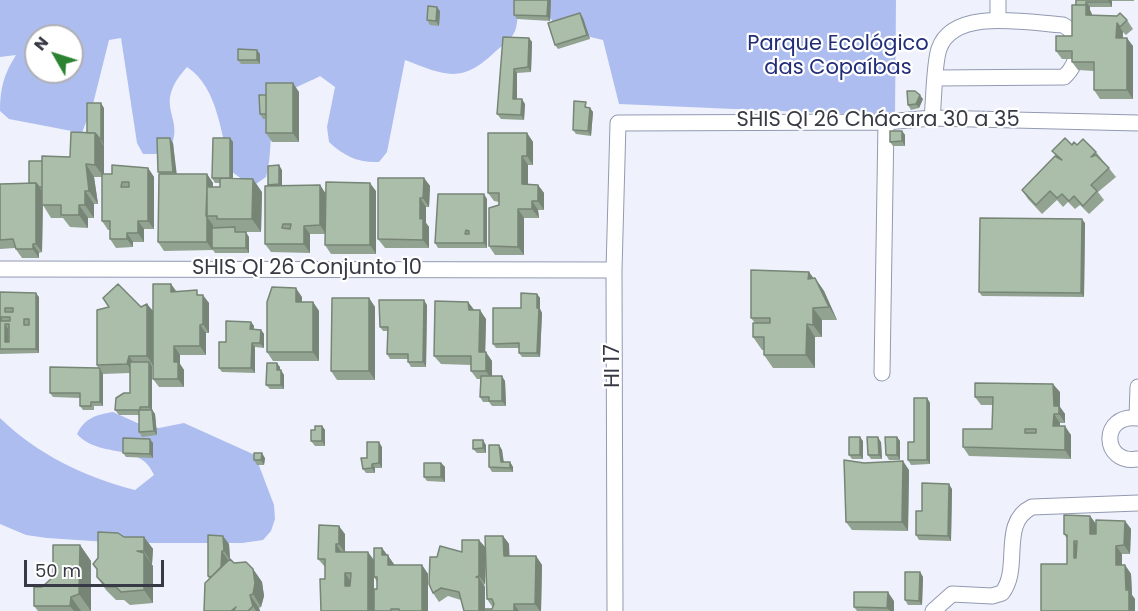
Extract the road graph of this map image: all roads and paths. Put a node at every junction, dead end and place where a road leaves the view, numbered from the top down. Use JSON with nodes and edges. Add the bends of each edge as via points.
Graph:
{"nodes":[{"id":1,"x":998,"y":0,"type":"edge"},
{"id":2,"x":998,"y":20,"type":"junction"},
{"id":3,"x":937,"y":78,"type":"junction"},
{"id":4,"x":932,"y":118,"type":"junction"},
{"id":5,"x":621,"y":122,"type":"joint"},
{"id":6,"x":886,"y":122,"type":"junction"},
{"id":7,"x":1137,"y":123,"type":"edge"},
{"id":8,"x":0,"y":269,"type":"edge"},
{"id":9,"x":614,"y":270,"type":"junction"},
{"id":10,"x":882,"y":373,"type":"dead end"},
{"id":11,"x":1138,"y":387,"type":"edge"},
{"id":12,"x":1137,"y":417,"type":"edge"},
{"id":13,"x":1138,"y":459,"type":"edge"},
{"id":14,"x":1138,"y":504,"type":"edge"},
{"id":15,"x":615,"y":611,"type":"edge"},
{"id":16,"x":933,"y":611,"type":"edge"}],
"edges":[{"from":1,"to":2,"type":"street"},
{"from":2,"to":3,"type":"street","via":[[975,22],[948,34],[937,56]]},
{"from":2,"to":3,"type":"street","via":[[1070,29],[1077,46],[1074,66],[1064,77]]},
{"from":3,"to":4,"type":"street"},
{"from":4,"to":6,"type":"street","name":"SHIS QI 26 Chácara 30 a 35"},
{"from":4,"to":7,"type":"street","name":"SHIS QI 26 Chácara 30 a 35"},
{"from":5,"to":6,"type":"street","name":"SHIS QI 26 Chácara 30 a 35"},
{"from":5,"to":9,"type":"street","name":"HI 17","via":[[616,129]]},
{"from":6,"to":10,"type":"street"},
{"from":8,"to":9,"type":"street","name":"SHIS QI 26 Conjunto 10"},
{"from":9,"to":15,"type":"street","name":"HI 17"},
{"from":11,"to":12,"type":"street"},
{"from":12,"to":13,"type":"street","via":[[1125,417],[1115,423],[1110,444],[1126,460]]},
{"from":14,"to":16,"type":"street","via":[[1032,507],[1016,520],[1010,574],[1002,593],[992,596],[959,592]]}]}
